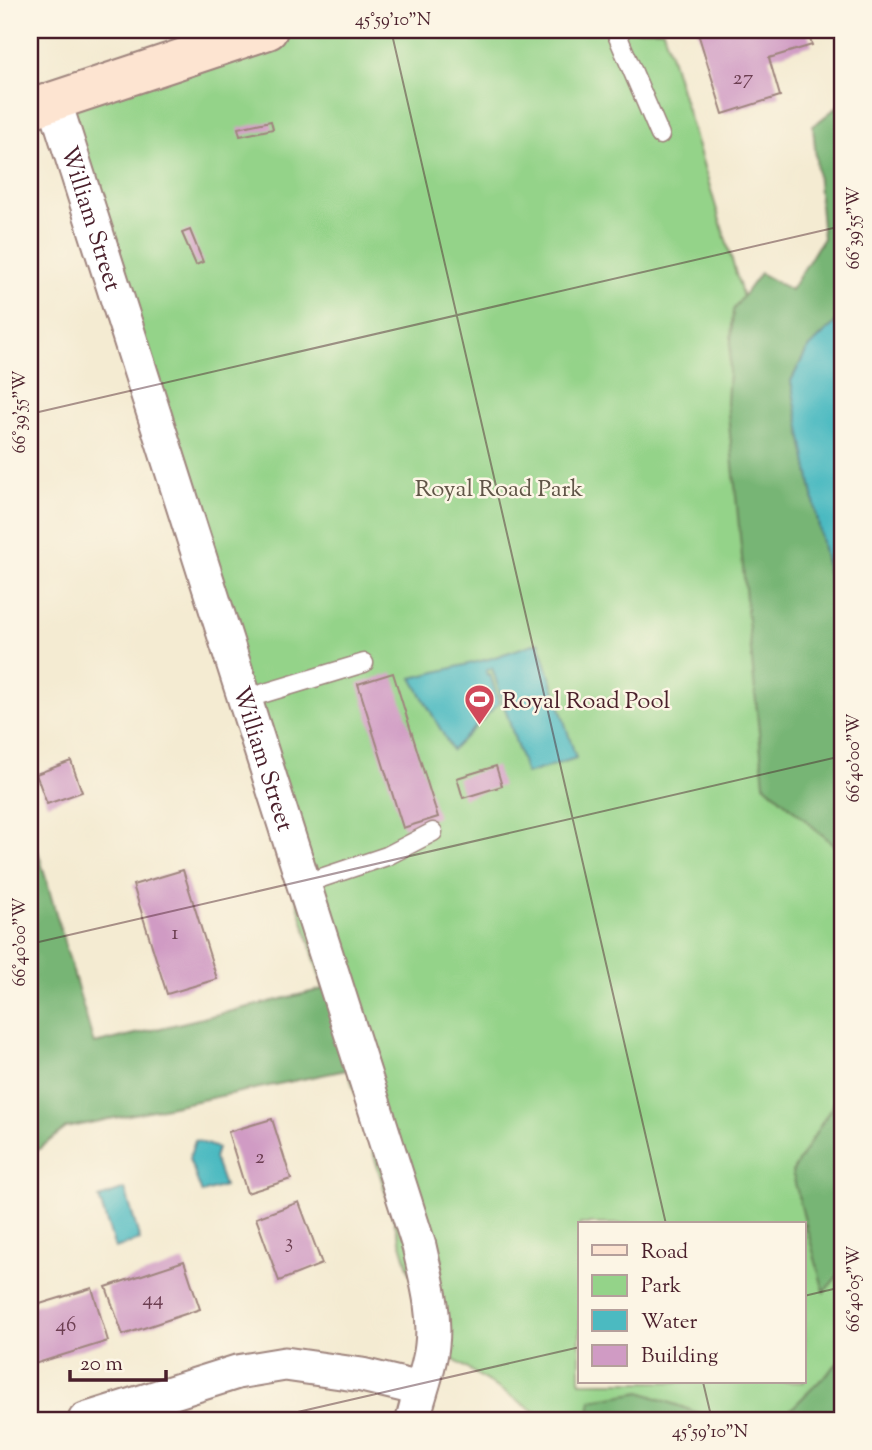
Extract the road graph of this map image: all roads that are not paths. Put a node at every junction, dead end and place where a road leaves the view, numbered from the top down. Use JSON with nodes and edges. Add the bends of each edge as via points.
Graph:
{"nodes":[{"id":1,"x":268,"y":30,"type":"edge"},
{"id":2,"x":615,"y":30,"type":"edge"},
{"id":3,"x":42,"y":104,"type":"edge"},
{"id":4,"x":660,"y":135,"type":"dead end"},
{"id":5,"x":364,"y":663,"type":"dead end"},
{"id":6,"x":245,"y":699,"type":"junction"},
{"id":7,"x":433,"y":832,"type":"dead end"},
{"id":8,"x":303,"y":884,"type":"junction"},
{"id":9,"x":416,"y":1404,"type":"edge"},
{"id":10,"x":85,"y":1420,"type":"edge"}],
"edges":[{"from":1,"to":3,"type":"main road"},
{"from":2,"to":4,"type":"lane"},
{"from":3,"to":6,"type":"street","name":"William Street"},
{"from":5,"to":6,"type":"lane"},
{"from":6,"to":8,"type":"street","name":"William Street"},
{"from":7,"to":8,"type":"lane","via":[[387,856]]},
{"from":8,"to":9,"type":"street","name":"William Street","via":[[428,1286],[432,1346]]},
{"from":9,"to":10,"type":"street","via":[[362,1375],[285,1364],[237,1371]]}]}
